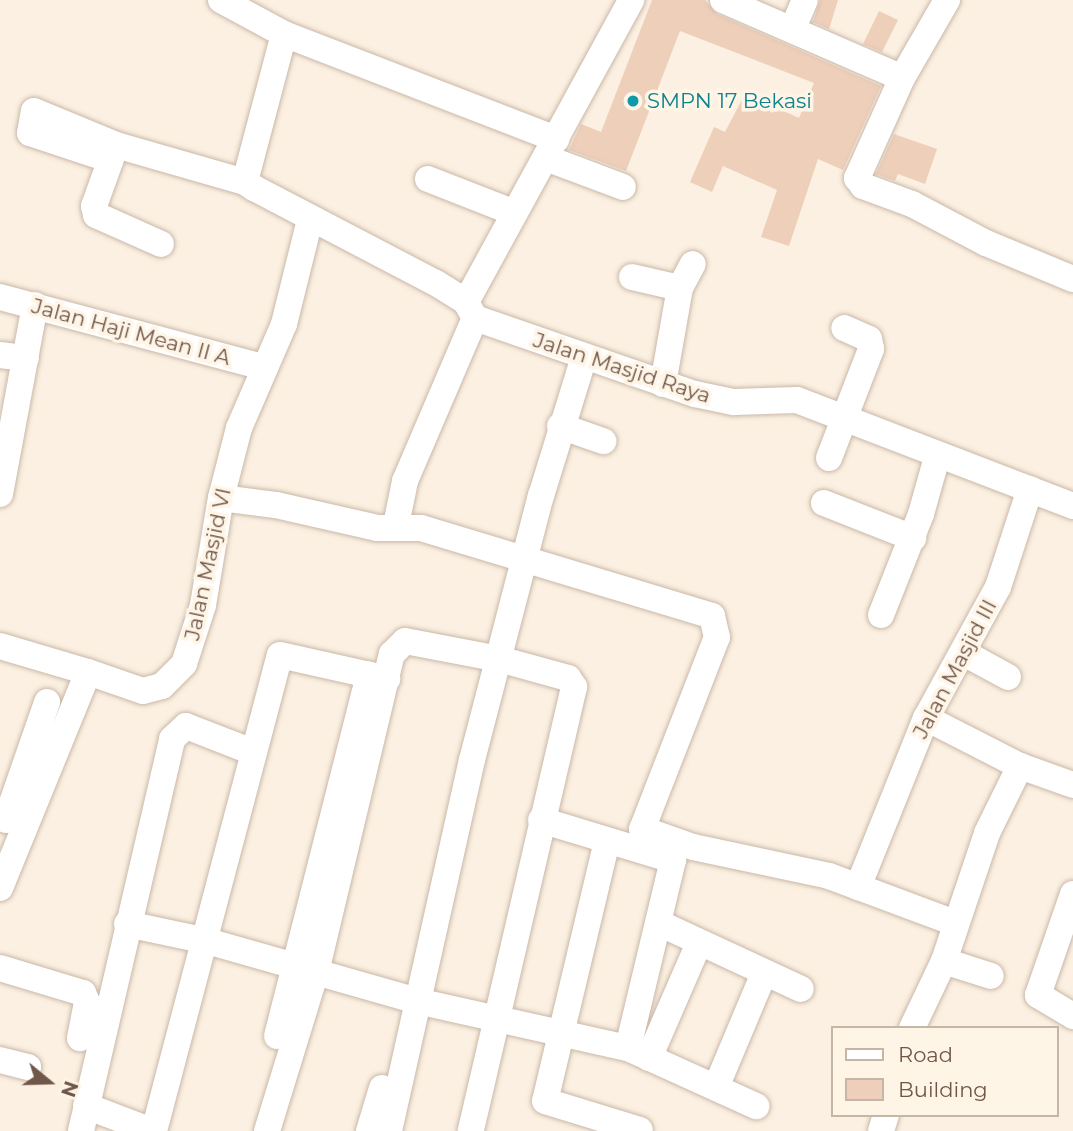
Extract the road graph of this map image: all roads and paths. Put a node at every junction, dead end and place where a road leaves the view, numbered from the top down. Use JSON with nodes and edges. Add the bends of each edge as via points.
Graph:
{"nodes":[{"id":1,"x":221,"y":0,"type":"edge"},
{"id":2,"x":631,"y":0,"type":"edge"},
{"id":3,"x":723,"y":0,"type":"edge"},
{"id":4,"x":805,"y":0,"type":"edge"},
{"id":5,"x":947,"y":0,"type":"edge"},
{"id":6,"x":793,"y":28,"type":"junction"},
{"id":7,"x":284,"y":34,"type":"junction"},
{"id":8,"x":902,"y":78,"type":"junction"},
{"id":9,"x":551,"y":149,"type":"junction"},
{"id":10,"x":428,"y":179,"type":"dead end"},
{"id":11,"x":245,"y":182,"type":"junction"},
{"id":12,"x":623,"y":187,"type":"dead end"},
{"id":13,"x":515,"y":213,"type":"junction"},
{"id":14,"x":310,"y":220,"type":"junction"},
{"id":15,"x":161,"y":244,"type":"dead end"},
{"id":16,"x":693,"y":264,"type":"dead end"},
{"id":17,"x":632,"y":277,"type":"dead end"},
{"id":18,"x":1073,"y":279,"type":"edge"},
{"id":19,"x":680,"y":288,"type":"junction"},
{"id":20,"x":0,"y":297,"type":"edge"},
{"id":21,"x":35,"y":305,"type":"junction"},
{"id":22,"x":471,"y":310,"type":"junction"},
{"id":23,"x":844,"y":328,"type":"dead end"},
{"id":24,"x":0,"y":355,"type":"edge"},
{"id":25,"x":584,"y":356,"type":"junction"},
{"id":26,"x":26,"y":358,"type":"junction"},
{"id":27,"x":263,"y":367,"type":"junction"},
{"id":28,"x":663,"y":384,"type":"junction"},
{"id":29,"x":844,"y":417,"type":"junction"},
{"id":30,"x":560,"y":426,"type":"junction"},
{"id":31,"x":603,"y":441,"type":"dead end"},
{"id":32,"x":937,"y":457,"type":"junction"},
{"id":33,"x":829,"y":458,"type":"dead end"},
{"id":34,"x":1030,"y":489,"type":"junction"},
{"id":35,"x":0,"y":494,"type":"edge"},
{"id":36,"x":220,"y":498,"type":"junction"},
{"id":37,"x":824,"y":503,"type":"dead end"},
{"id":38,"x":1073,"y":506,"type":"edge"},
{"id":39,"x":396,"y":525,"type":"junction"},
{"id":40,"x":913,"y":538,"type":"junction"},
{"id":41,"x":525,"y":562,"type":"junction"},
{"id":42,"x":881,"y":615,"type":"dead end"},
{"id":43,"x":0,"y":646,"type":"edge"},
{"id":44,"x":964,"y":653,"type":"junction"},
{"id":45,"x":499,"y":659,"type":"junction"},
{"id":46,"x":88,"y":672,"type":"junction"},
{"id":47,"x":378,"y":677,"type":"junction"},
{"id":48,"x":1008,"y":677,"type":"dead end"},
{"id":49,"x":47,"y":702,"type":"dead end"},
{"id":50,"x":926,"y":718,"type":"junction"},
{"id":51,"x":253,"y":752,"type":"junction"},
{"id":52,"x":1020,"y":766,"type":"junction"},
{"id":53,"x":1073,"y":785,"type":"edge"},
{"id":54,"x":541,"y":820,"type":"junction"},
{"id":55,"x":10,"y":821,"type":"edge"},
{"id":56,"x":607,"y":841,"type":"junction"},
{"id":57,"x":858,"y":887,"type":"junction"},
{"id":58,"x":0,"y":888,"type":"edge"},
{"id":59,"x":1073,"y":894,"type":"edge"},
{"id":60,"x":955,"y":923,"type":"junction"},
{"id":61,"x":127,"y":924,"type":"junction"},
{"id":62,"x":661,"y":924,"type":"junction"},
{"id":63,"x":207,"y":942,"type":"junction"},
{"id":64,"x":699,"y":943,"type":"junction"},
{"id":65,"x":944,"y":961,"type":"junction"},
{"id":66,"x":0,"y":968,"type":"edge"},
{"id":67,"x":307,"y":970,"type":"junction"},
{"id":68,"x":764,"y":973,"type":"junction"},
{"id":69,"x":991,"y":976,"type":"dead end"},
{"id":70,"x":801,"y":989,"type":"dead end"},
{"id":71,"x":411,"y":999,"type":"junction"},
{"id":72,"x":1073,"y":1016,"type":"edge"},
{"id":73,"x":496,"y":1020,"type":"junction"},
{"id":74,"x":918,"y":1026,"type":"edge"},
{"id":75,"x":559,"y":1032,"type":"junction"},
{"id":76,"x":80,"y":1038,"type":"dead end"},
{"id":77,"x":639,"y":1053,"type":"junction"},
{"id":78,"x":0,"y":1059,"type":"edge"},
{"id":79,"x":28,"y":1067,"type":"dead end"},
{"id":80,"x":717,"y":1085,"type":"junction"},
{"id":81,"x":756,"y":1106,"type":"dead end"},
{"id":82,"x":84,"y":1119,"type":"edge"},
{"id":83,"x":640,"y":1130,"type":"edge"},
{"id":84,"x":153,"y":1131,"type":"edge"},
{"id":85,"x":249,"y":1131,"type":"edge"},
{"id":86,"x":267,"y":1131,"type":"edge"},
{"id":87,"x":369,"y":1131,"type":"edge"},
{"id":88,"x":389,"y":1131,"type":"edge"},
{"id":89,"x":471,"y":1131,"type":"edge"}],
"edges":[{"from":1,"to":7,"type":"street"},
{"from":2,"to":9,"type":"street"},
{"from":3,"to":6,"type":"street"},
{"from":4,"to":6,"type":"street"},
{"from":5,"to":8,"type":"street"},
{"from":6,"to":8,"type":"street"},
{"from":7,"to":9,"type":"street"},
{"from":7,"to":11,"type":"street"},
{"from":8,"to":18,"type":"street","via":[[858,172],[860,184]]},
{"from":9,"to":12,"type":"street"},
{"from":9,"to":13,"type":"street"},
{"from":10,"to":13,"type":"street"},
{"from":11,"to":14,"type":"street","name":"Jalan Masjid Raya"},
{"from":11,"to":15,"type":"street","name":"Jalan Masjid Raya","via":[[112,152],[96,215]]},
{"from":13,"to":22,"type":"street"},
{"from":14,"to":22,"type":"street","name":"Jalan Masjid Raya"},
{"from":14,"to":27,"type":"street","name":"Jalan Masjid VI","via":[[284,324]]},
{"from":16,"to":19,"type":"street"},
{"from":17,"to":19,"type":"street"},
{"from":19,"to":28,"type":"street"},
{"from":20,"to":21,"type":"street","name":"Jalan Haji Mean II A"},
{"from":21,"to":26,"type":"street"},
{"from":21,"to":27,"type":"street","name":"Jalan Haji Mean II A"},
{"from":22,"to":25,"type":"street","name":"Jalan Masjid Raya"},
{"from":22,"to":39,"type":"street","via":[[405,481]]},
{"from":23,"to":29,"type":"street","via":[[869,340],[871,349]]},
{"from":24,"to":26,"type":"street"},
{"from":25,"to":28,"type":"street","name":"Jalan Masjid Raya"},
{"from":25,"to":30,"type":"street"},
{"from":26,"to":35,"type":"street"},
{"from":27,"to":36,"type":"street","name":"Jalan Masjid VI","via":[[239,428]]},
{"from":28,"to":29,"type":"street","name":"Jalan Masjid Raya","via":[[734,402],[797,400]]},
{"from":29,"to":32,"type":"street","name":"Jalan Masjid Raya"},
{"from":29,"to":33,"type":"street"},
{"from":30,"to":31,"type":"street"},
{"from":30,"to":41,"type":"street"},
{"from":32,"to":34,"type":"street","name":"Jalan Masjid Raya"},
{"from":32,"to":40,"type":"street"},
{"from":34,"to":38,"type":"street","name":"Jalan Masjid Raya"},
{"from":34,"to":44,"type":"street","name":"Jalan Masjid III","via":[[998,587]]},
{"from":36,"to":39,"type":"street","via":[[276,505],[377,528]]},
{"from":36,"to":46,"type":"street","name":"Jalan Masjid VI","via":[[203,605],[192,645],[174,677],[144,691]]},
{"from":37,"to":40,"type":"street"},
{"from":39,"to":41,"type":"street","via":[[421,528]]},
{"from":40,"to":42,"type":"street"},
{"from":41,"to":45,"type":"street"},
{"from":41,"to":57,"type":"street","via":[[716,620],[717,637],[708,663],[642,829],[693,847],[772,860]]},
{"from":43,"to":46,"type":"street","name":"Jalan Masjid VI"},
{"from":44,"to":48,"type":"street"},
{"from":44,"to":50,"type":"street","name":"Jalan Masjid III"},
{"from":45,"to":47,"type":"street","via":[[405,641]]},
{"from":45,"to":54,"type":"street","via":[[568,678],[573,687]]},
{"from":45,"to":71,"type":"street"},
{"from":46,"to":55,"type":"street"},
{"from":47,"to":51,"type":"street","via":[[280,655]]},
{"from":47,"to":67,"type":"street"},
{"from":49,"to":55,"type":"street"},
{"from":50,"to":52,"type":"street"},
{"from":50,"to":57,"type":"street","name":"Jalan Masjid III"},
{"from":51,"to":61,"type":"street","via":[[186,726],[175,733]]},
{"from":51,"to":63,"type":"street"},
{"from":52,"to":53,"type":"street"},
{"from":52,"to":60,"type":"street","via":[[987,833]]},
{"from":54,"to":56,"type":"street"},
{"from":54,"to":73,"type":"street"},
{"from":55,"to":58,"type":"street"},
{"from":56,"to":62,"type":"street","via":[[673,860]]},
{"from":56,"to":75,"type":"street"},
{"from":57,"to":60,"type":"street"},
{"from":59,"to":72,"type":"street","via":[[1038,995]]},
{"from":60,"to":65,"type":"street"},
{"from":61,"to":63,"type":"street"},
{"from":61,"to":82,"type":"street"},
{"from":62,"to":64,"type":"street"},
{"from":62,"to":77,"type":"street"},
{"from":63,"to":67,"type":"street"},
{"from":63,"to":84,"type":"street"},
{"from":64,"to":68,"type":"street"},
{"from":64,"to":77,"type":"street"},
{"from":65,"to":69,"type":"street"},
{"from":65,"to":74,"type":"street"},
{"from":66,"to":76,"type":"street","via":[[83,993],[88,1002]]},
{"from":67,"to":71,"type":"street"},
{"from":67,"to":85,"type":"street"},
{"from":67,"to":86,"type":"street"},
{"from":68,"to":70,"type":"street"},
{"from":68,"to":80,"type":"street"},
{"from":71,"to":73,"type":"street"},
{"from":71,"to":87,"type":"street"},
{"from":71,"to":88,"type":"street"},
{"from":73,"to":75,"type":"street"},
{"from":73,"to":89,"type":"street"},
{"from":75,"to":77,"type":"street"},
{"from":75,"to":83,"type":"street","via":[[547,1103]]},
{"from":77,"to":80,"type":"street"},
{"from":78,"to":79,"type":"street"},
{"from":80,"to":81,"type":"street"},
{"from":82,"to":84,"type":"street"}]}
